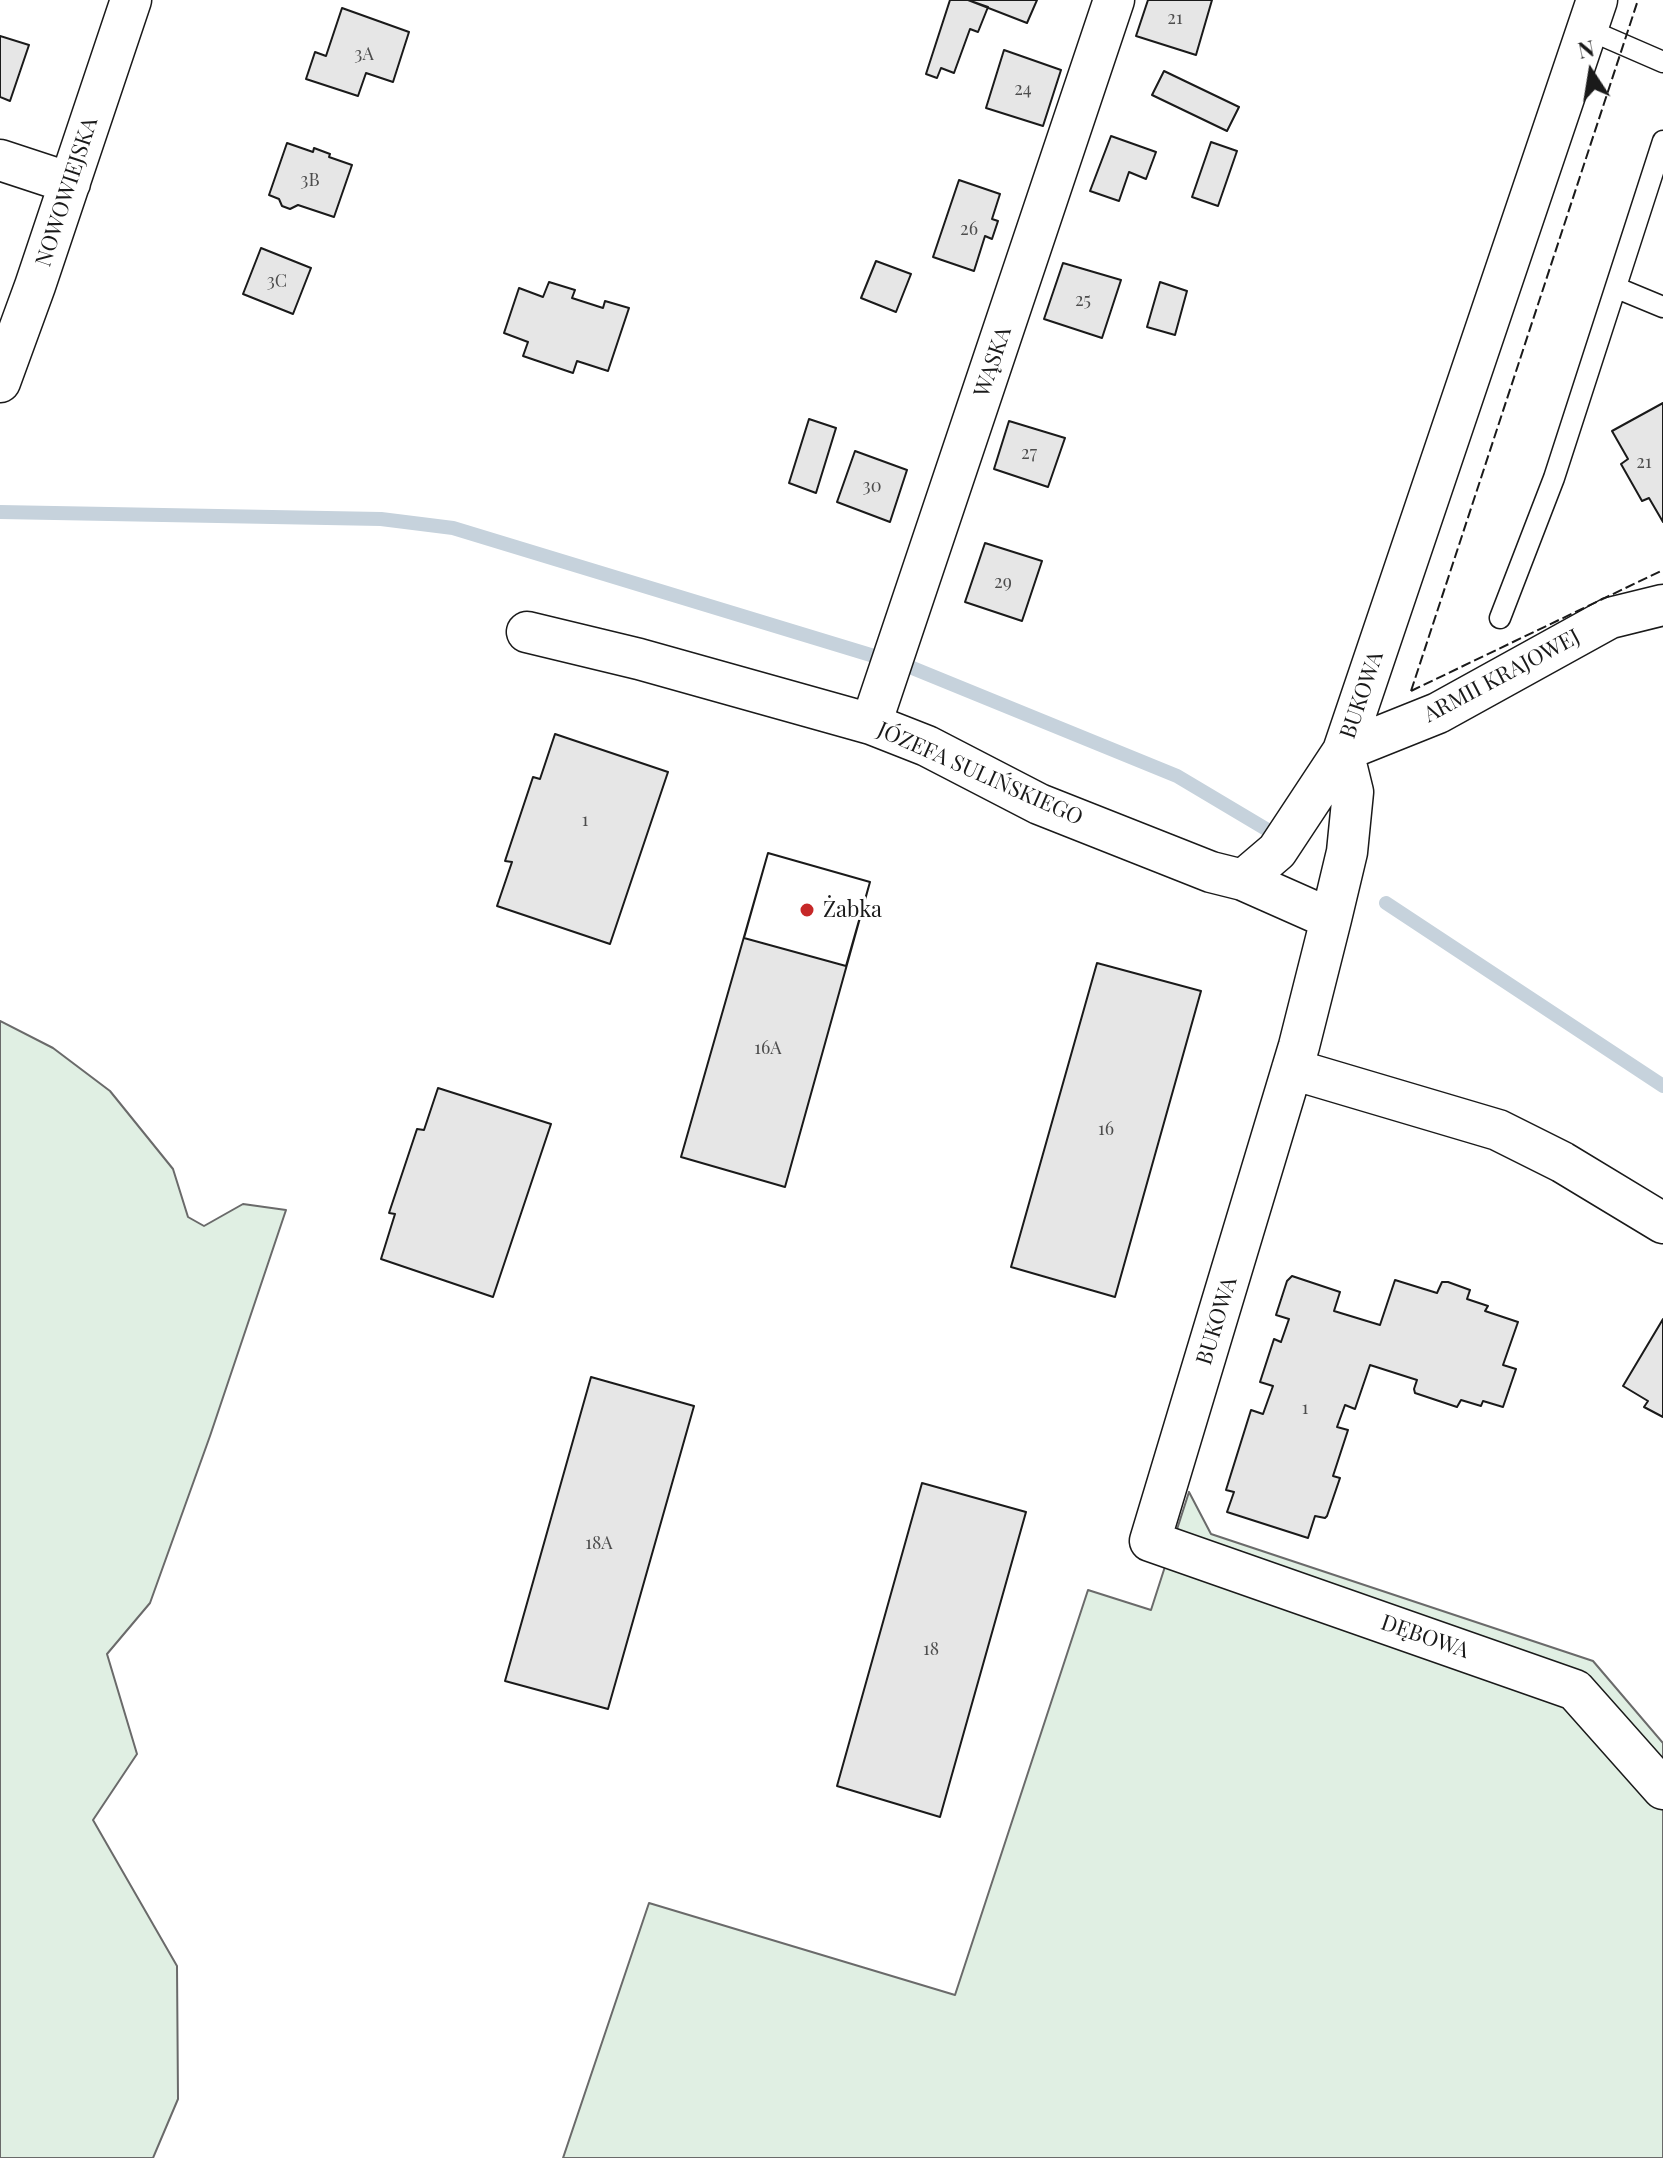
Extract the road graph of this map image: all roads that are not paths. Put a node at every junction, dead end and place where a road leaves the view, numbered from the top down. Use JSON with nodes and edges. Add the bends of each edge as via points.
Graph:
{"nodes":[{"id":1,"x":131,"y":0,"type":"edge"},
{"id":2,"x":1114,"y":0,"type":"edge"},
{"id":3,"x":1592,"y":14,"type":"edge"},
{"id":4,"x":1663,"y":62,"type":"edge"},
{"id":5,"x":1663,"y":141,"type":"edge"},
{"id":6,"x":0,"y":160,"type":"edge"},
{"id":7,"x":70,"y":183,"type":"junction"},
{"id":8,"x":1617,"y":288,"type":"junction"},
{"id":9,"x":1663,"y":307,"type":"edge"},
{"id":10,"x":0,"y":382,"type":"edge"},
{"id":11,"x":1663,"y":605,"type":"edge"},
{"id":12,"x":1500,"y":618,"type":"dead end"},
{"id":13,"x":527,"y":632,"type":"dead end"},
{"id":14,"x":871,"y":724,"type":"junction"},
{"id":15,"x":1343,"y":751,"type":"junction"},
{"id":16,"x":1243,"y":880,"type":"junction"},
{"id":17,"x":1331,"y":919,"type":"junction"},
{"id":18,"x":1292,"y":1069,"type":"junction"},
{"id":19,"x":1663,"y":1223,"type":"edge"},
{"id":20,"x":1150,"y":1541,"type":"joint"},
{"id":21,"x":1663,"y":1789,"type":"edge"}],
"edges":[{"from":1,"to":7,"type":"street","name":"NOWOWIEJSKA"},
{"from":2,"to":14,"type":"street","name":"WĄSKA"},
{"from":3,"to":4,"type":"lane"},
{"from":3,"to":15,"type":"street","name":"BUKOWA"},
{"from":5,"to":8,"type":"lane"},
{"from":6,"to":7,"type":"street"},
{"from":7,"to":10,"type":"street","name":"NOWOWIEJSKA"},
{"from":8,"to":9,"type":"lane"},
{"from":8,"to":12,"type":"lane","via":[[1554,478]]},
{"from":11,"to":15,"type":"street","name":"ARMII KRAJOWEJ","via":[[1610,618],[1438,713]]},
{"from":13,"to":14,"type":"street","name":"JÓZEFA SULIŃSKIEGO"},
{"from":14,"to":16,"type":"street","name":"JÓZEFA SULIŃSKIEGO","via":[[927,746],[1039,804]]},
{"from":15,"to":16,"type":"street","via":[[1277,851]]},
{"from":15,"to":17,"type":"street","name":"BUKOWA","via":[[1353,792],[1347,852]]},
{"from":16,"to":17,"type":"street","name":"JÓZEFA SULIŃSKIEGO"},
{"from":17,"to":18,"type":"street","name":"BUKOWA"},
{"from":18,"to":19,"type":"street","via":[[1498,1130]]},
{"from":18,"to":20,"type":"street","name":"BUKOWA"},
{"from":20,"to":21,"type":"street","name":"DĘBOWA","via":[[1575,1690]]}]}
